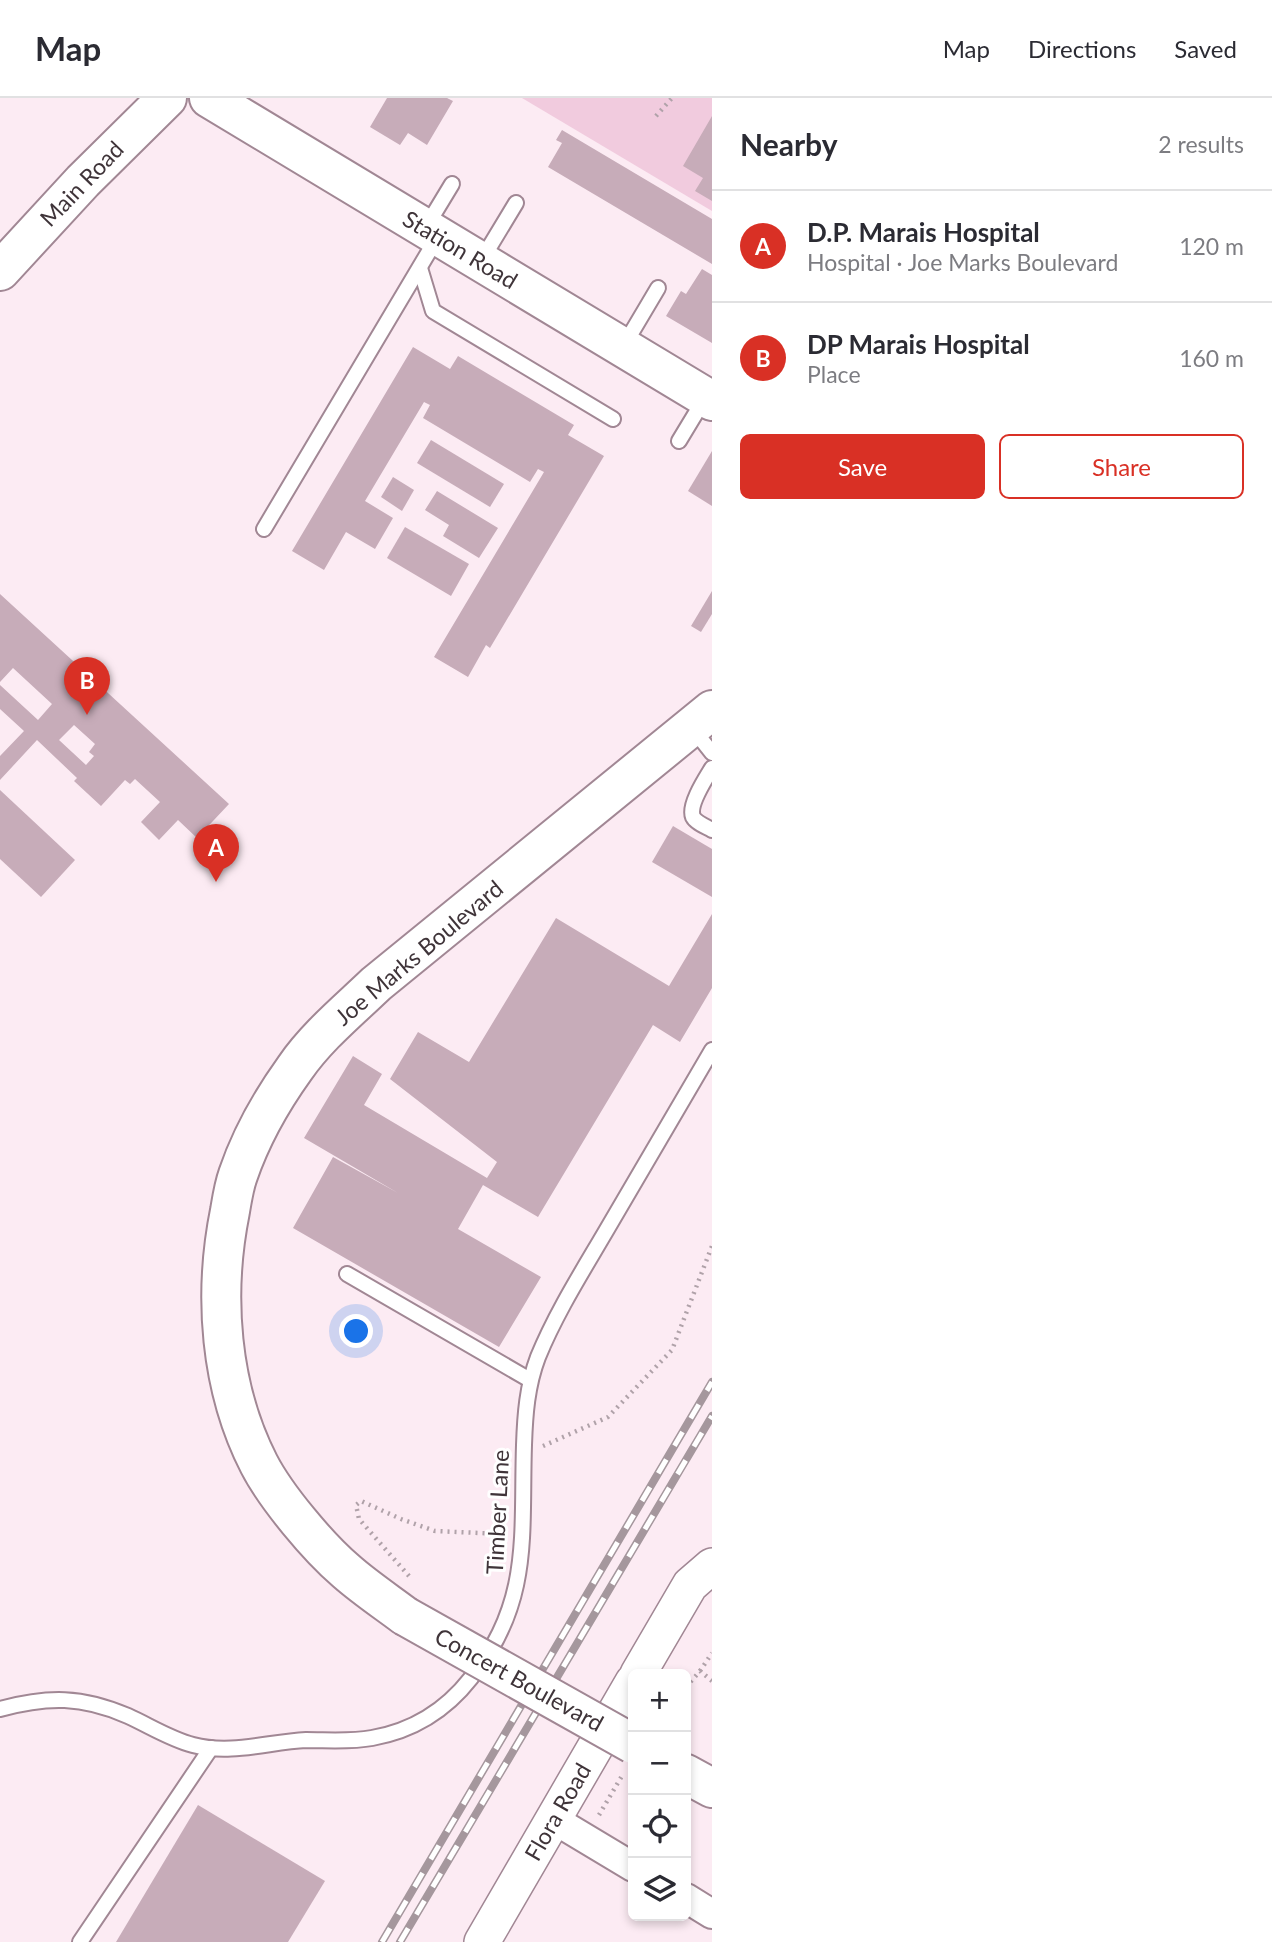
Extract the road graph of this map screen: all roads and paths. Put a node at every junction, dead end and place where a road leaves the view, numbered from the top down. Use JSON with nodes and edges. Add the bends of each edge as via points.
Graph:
{"nodes":[{"id":1,"x":167,"y":98,"type":"edge"},
{"id":2,"x":209,"y":98,"type":"edge"},
{"id":3,"x":672,"y":98,"type":"edge"},
{"id":4,"x":656,"y":116,"type":"dead end"},
{"id":5,"x":452,"y":184,"type":"dead end"},
{"id":6,"x":516,"y":203,"type":"dead end"},
{"id":7,"x":428,"y":245,"type":"junction"},
{"id":8,"x":481,"y":263,"type":"junction"},
{"id":9,"x":0,"y":271,"type":"edge"},
{"id":10,"x":658,"y":288,"type":"dead end"},
{"id":11,"x":622,"y":347,"type":"junction"},
{"id":12,"x":709,"y":399,"type":"edge"},
{"id":13,"x":613,"y":419,"type":"dead end"},
{"id":14,"x":679,"y":441,"type":"dead end"},
{"id":15,"x":264,"y":529,"type":"dead end"},
{"id":16,"x":705,"y":730,"type":"edge"},
{"id":17,"x":712,"y":768,"type":"edge"},
{"id":18,"x":712,"y":830,"type":"edge"},
{"id":19,"x":712,"y":1050,"type":"edge"},
{"id":20,"x":712,"y":1245,"type":"edge"},
{"id":21,"x":347,"y":1274,"type":"dead end"},
{"id":22,"x":530,"y":1380,"type":"junction"},
{"id":23,"x":523,"y":1455,"type":"junction"},
{"id":24,"x":522,"y":1535,"type":"junction"},
{"id":25,"x":712,"y":1566,"type":"edge"},
{"id":26,"x":409,"y":1601,"type":"junction"},
{"id":27,"x":712,"y":1653,"type":"edge"},
{"id":28,"x":641,"y":1669,"type":"edge"},
{"id":29,"x":701,"y":1671,"type":"junction"},
{"id":30,"x":712,"y":1681,"type":"edge"},
{"id":31,"x":691,"y":1682,"type":"edge"},
{"id":32,"x":628,"y":1691,"type":"edge"},
{"id":33,"x":0,"y":1709,"type":"edge"},
{"id":34,"x":211,"y":1748,"type":"junction"},
{"id":35,"x":628,"y":1755,"type":"edge"},
{"id":36,"x":628,"y":1760,"type":"edge"},
{"id":37,"x":691,"y":1776,"type":"edge"},
{"id":38,"x":712,"y":1788,"type":"edge"},
{"id":39,"x":554,"y":1819,"type":"junction"},
{"id":40,"x":597,"y":1819,"type":"dead end"},
{"id":41,"x":628,"y":1864,"type":"edge"},
{"id":42,"x":691,"y":1901,"type":"edge"},
{"id":43,"x":712,"y":1914,"type":"edge"},
{"id":44,"x":80,"y":1942,"type":"edge"},
{"id":45,"x":482,"y":1942,"type":"edge"}],
"edges":[{"from":1,"to":9,"type":"main road","name":"Main Road"},
{"from":2,"to":7,"type":"main road","name":"Station Road"},
{"from":3,"to":4,"type":"path"},
{"from":5,"to":7,"type":"lane"},
{"from":6,"to":8,"type":"lane"},
{"from":7,"to":8,"type":"main road","name":"Station Road"},
{"from":7,"to":13,"type":"lane","via":[[433,311]]},
{"from":7,"to":15,"type":"lane"},
{"from":8,"to":11,"type":"main road","name":"Station Road"},
{"from":10,"to":11,"type":"lane"},
{"from":11,"to":12,"type":"main road","name":"Station Road"},
{"from":12,"to":14,"type":"lane"},
{"from":16,"to":26,"type":"main road","name":"Joe Marks Boulevard","via":[[376,984],[296,1066],[253,1137],[237,1177],[223,1254],[223,1345],[243,1422],[260,1465],[283,1500],[345,1571]]},
{"from":17,"to":18,"type":"lane","via":[[692,812],[696,821]]},
{"from":19,"to":22,"type":"lane","name":"Timber Lane","via":[[563,1305]]},
{"from":20,"to":23,"type":"path","via":[[672,1350],[608,1417]]},
{"from":21,"to":22,"type":"lane"},
{"from":22,"to":23,"type":"lane","name":"Timber Lane"},
{"from":23,"to":24,"type":"lane","name":"Timber Lane"},
{"from":24,"to":26,"type":"path","via":[[435,1531],[361,1501],[356,1506],[359,1519],[410,1577]]},
{"from":24,"to":34,"type":"lane","name":"Timber Lane","via":[[519,1582],[505,1625],[454,1699],[429,1717],[371,1739]]},
{"from":25,"to":28,"type":"street","via":[[690,1585]]},
{"from":26,"to":35,"type":"main road","name":"Concert Boulevard","bridge":true},
{"from":27,"to":29,"type":"path"},
{"from":29,"to":30,"type":"path"},
{"from":29,"to":31,"type":"path"},
{"from":32,"to":39,"type":"street","name":"Flora Road"},
{"from":33,"to":34,"type":"lane","name":"Timber Lane","via":[[30,1701],[86,1701],[173,1738]]},
{"from":34,"to":44,"type":"lane"},
{"from":36,"to":40,"type":"path"},
{"from":37,"to":38,"type":"main road"},
{"from":39,"to":41,"type":"street"},
{"from":39,"to":45,"type":"street","name":"Flora Road"},
{"from":42,"to":43,"type":"street"}]}
